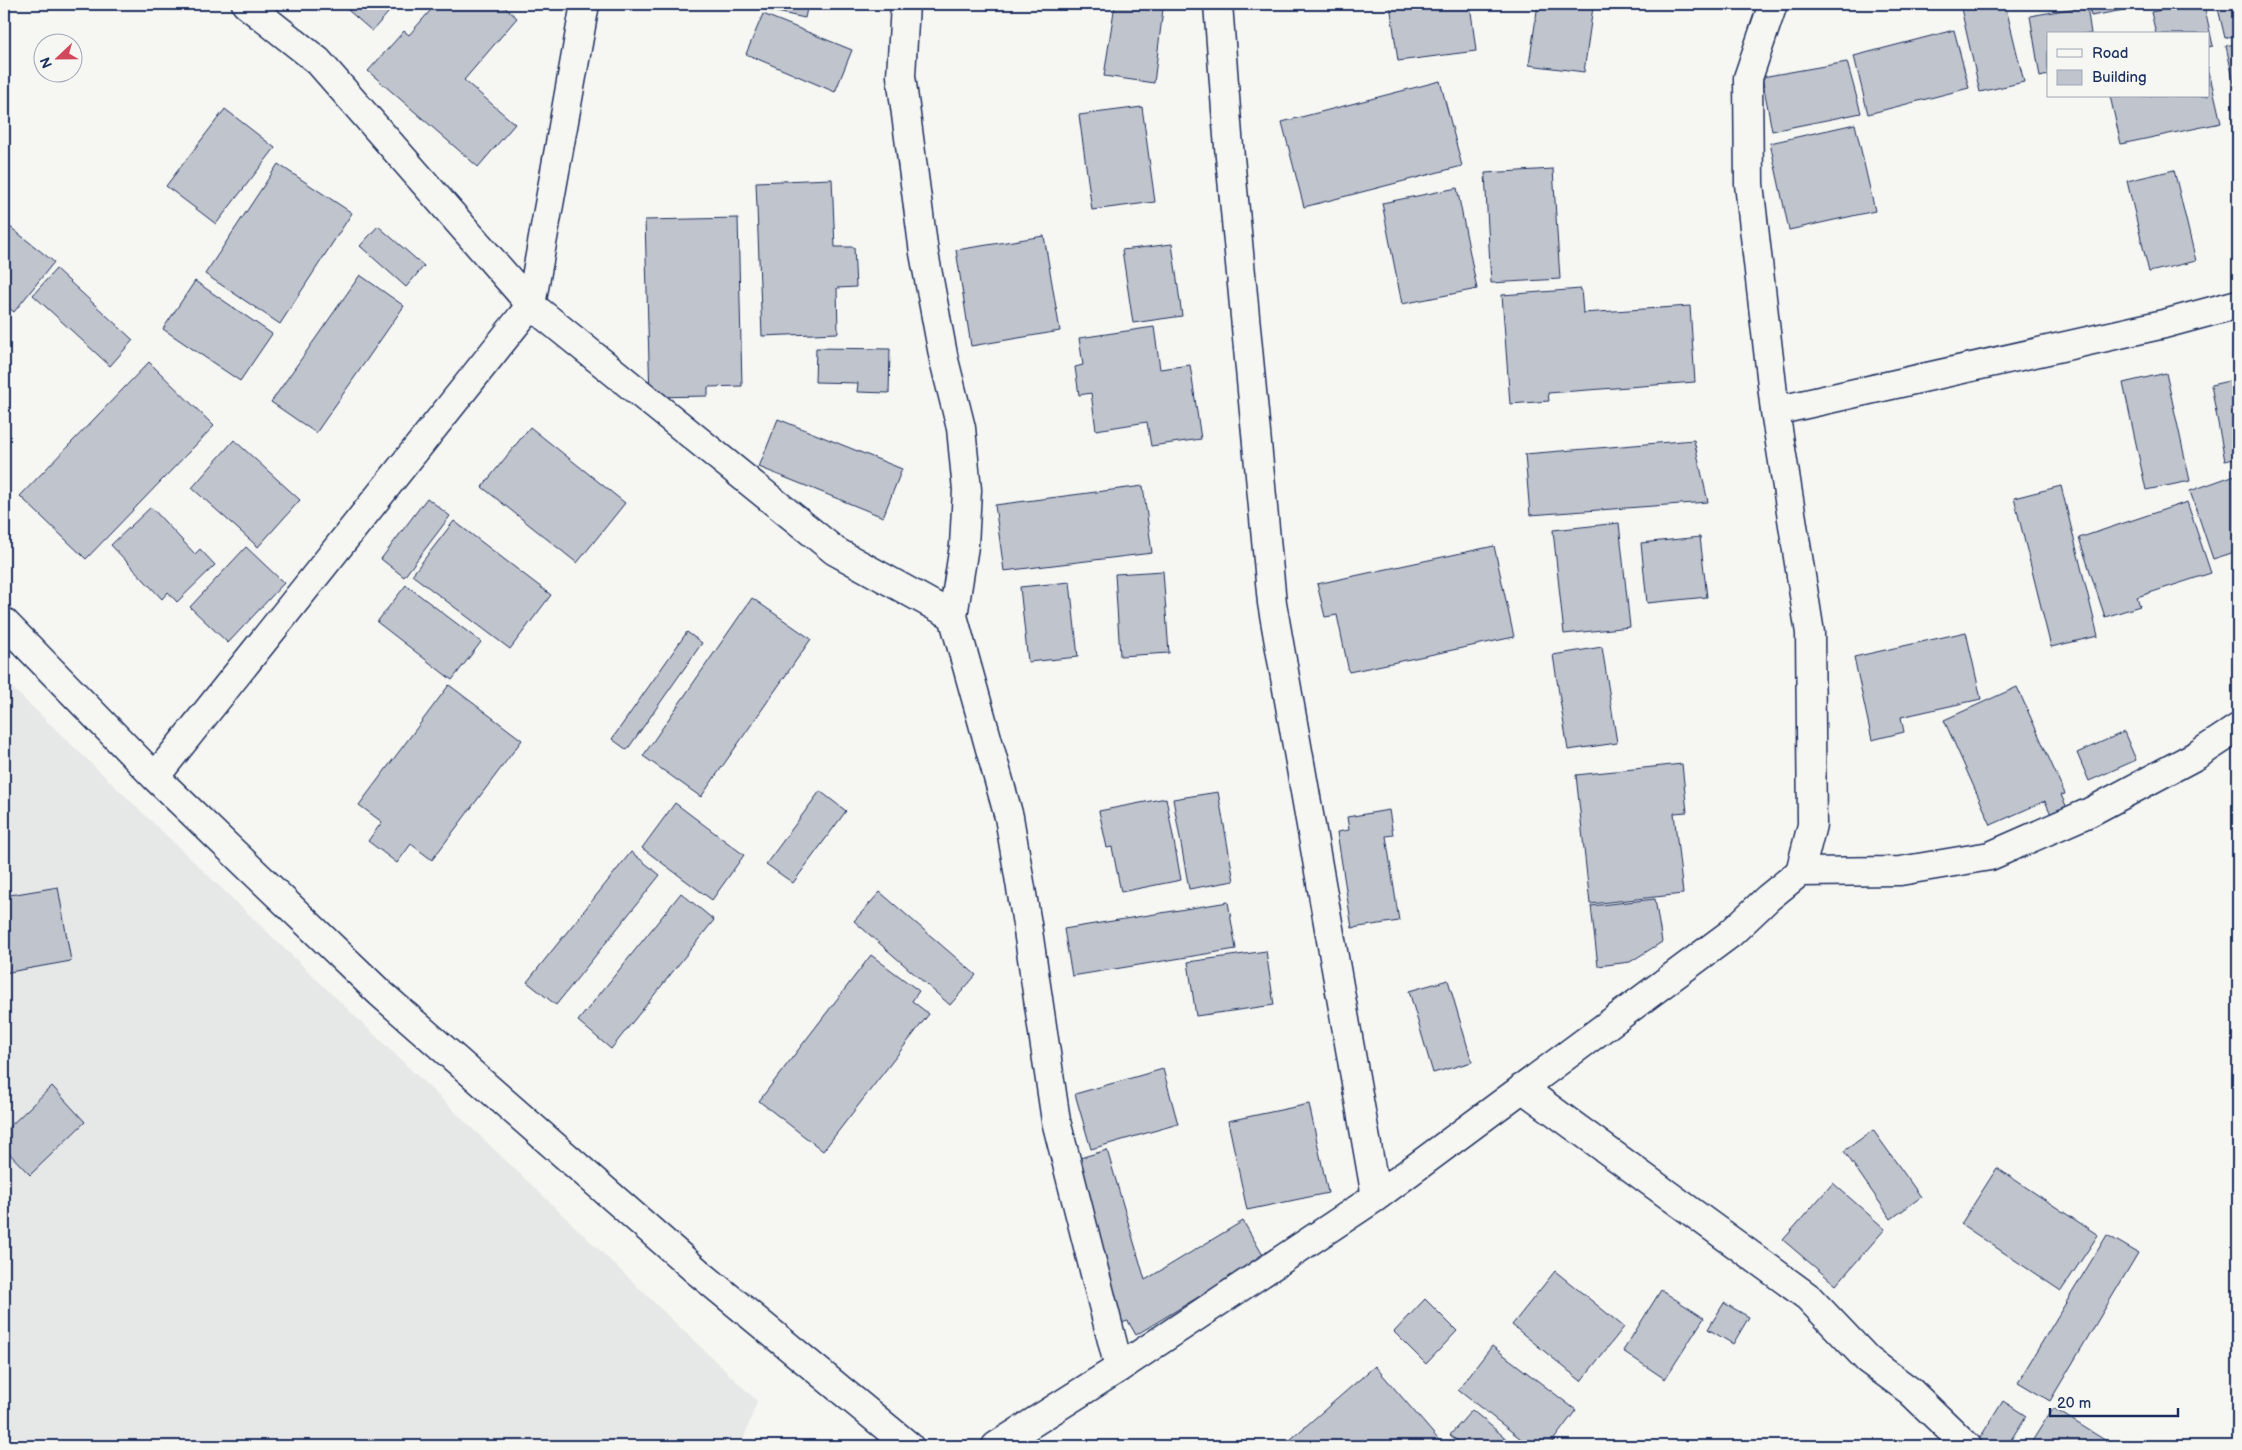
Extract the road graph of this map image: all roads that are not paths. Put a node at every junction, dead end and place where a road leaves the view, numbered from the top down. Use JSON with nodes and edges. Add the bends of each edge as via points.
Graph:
{"nodes":[{"id":1,"x":246,"y":4,"type":"edge"},
{"id":2,"x":585,"y":4,"type":"edge"},
{"id":3,"x":905,"y":4,"type":"edge"},
{"id":4,"x":1218,"y":4,"type":"edge"},
{"id":5,"x":1773,"y":4,"type":"edge"},
{"id":6,"x":2238,"y":304,"type":"edge"},
{"id":7,"x":531,"y":305,"type":"junction"},
{"id":8,"x":1775,"y":411,"type":"junction"},
{"id":9,"x":953,"y":616,"type":"junction"},
{"id":10,"x":4,"y":622,"type":"edge"},
{"id":11,"x":2238,"y":728,"type":"edge"},
{"id":12,"x":155,"y":777,"type":"junction"},
{"id":13,"x":1800,"y":872,"type":"junction"},
{"id":14,"x":1522,"y":1088,"type":"junction"},
{"id":15,"x":1376,"y":1196,"type":"junction"},
{"id":16,"x":1119,"y":1368,"type":"junction"},
{"id":17,"x":901,"y":1444,"type":"edge"},
{"id":18,"x":996,"y":1446,"type":"edge"},
{"id":19,"x":1967,"y":1446,"type":"edge"}],
"edges":[{"from":1,"to":7,"type":"street","via":[[318,61]]},
{"from":2,"to":7,"type":"street"},
{"from":3,"to":9,"type":"street","via":[[901,76],[924,253],[944,360],[961,428],[967,490],[964,546]]},
{"from":4,"to":15,"type":"street","via":[[1272,603]]},
{"from":5,"to":8,"type":"street","via":[[1748,78],[1748,184]]},
{"from":6,"to":8,"type":"street","via":[[2164,324]]},
{"from":7,"to":9,"type":"street","via":[[835,551]]},
{"from":7,"to":12,"type":"street"},
{"from":8,"to":13,"type":"street","via":[[1810,634],[1812,825]]},
{"from":9,"to":16,"type":"street","via":[[1009,816],[1056,1121]]},
{"from":10,"to":12,"type":"street"},
{"from":11,"to":13,"type":"street","via":[[2198,754],[2090,812],[1990,856],[1900,871]]},
{"from":12,"to":17,"type":"street","via":[[380,993]]},
{"from":13,"to":14,"type":"street","via":[[1730,934]]},
{"from":14,"to":15,"type":"street"},
{"from":14,"to":19,"type":"street","via":[[1808,1297],[1868,1360],[1910,1391]]},
{"from":15,"to":16,"type":"street"},
{"from":16,"to":18,"type":"street"}]}
